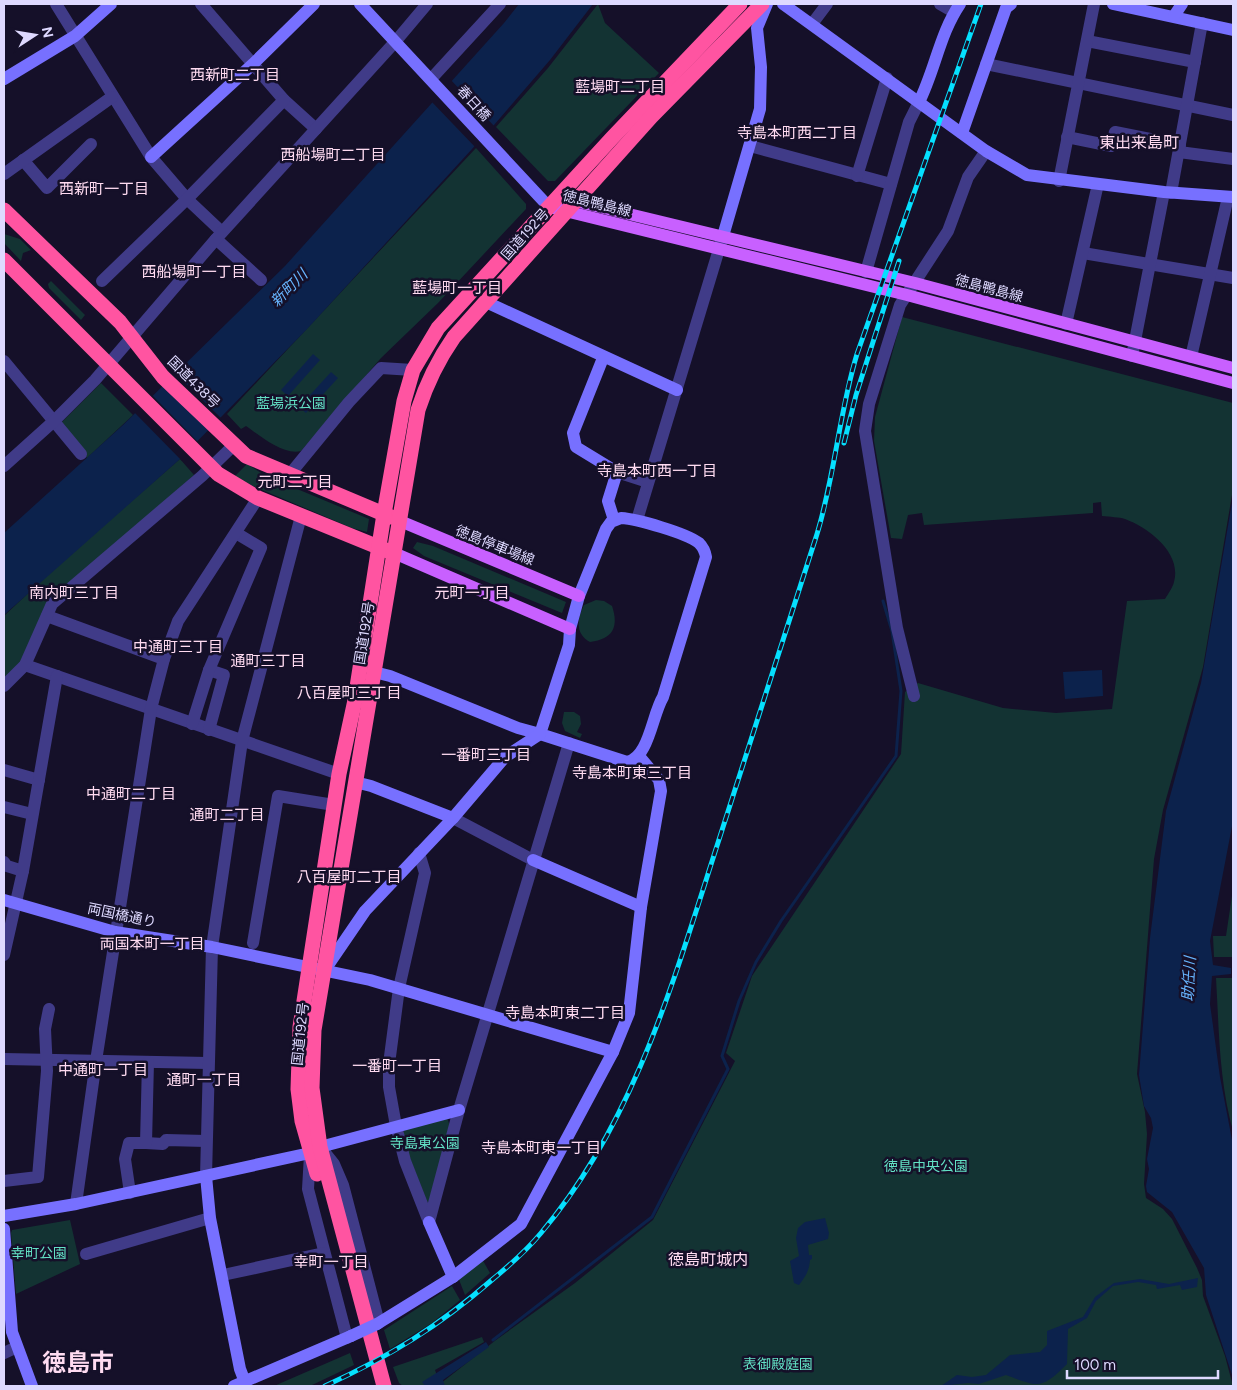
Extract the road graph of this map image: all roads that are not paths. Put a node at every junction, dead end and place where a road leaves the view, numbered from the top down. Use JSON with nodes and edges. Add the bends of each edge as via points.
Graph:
{"nodes":[{"id":1,"x":56,"y":4,"type":"edge"},
{"id":2,"x":111,"y":4,"type":"edge"},
{"id":3,"x":201,"y":4,"type":"edge"},
{"id":4,"x":314,"y":4,"type":"edge"},
{"id":5,"x":360,"y":4,"type":"edge"},
{"id":6,"x":427,"y":4,"type":"edge"},
{"id":7,"x":500,"y":4,"type":"edge"},
{"id":8,"x":740,"y":4,"type":"edge"},
{"id":9,"x":762,"y":4,"type":"edge"},
{"id":10,"x":767,"y":4,"type":"edge"},
{"id":11,"x":783,"y":4,"type":"edge"},
{"id":12,"x":828,"y":4,"type":"edge"},
{"id":13,"x":940,"y":4,"type":"edge"},
{"id":14,"x":1094,"y":4,"type":"edge"},
{"id":15,"x":1113,"y":4,"type":"edge"},
{"id":16,"x":1182,"y":4,"type":"edge"},
{"id":17,"x":1008,"y":5,"type":"edge"},
{"id":18,"x":957,"y":8,"type":"edge"},
{"id":19,"x":1174,"y":16,"type":"junction"},
{"id":20,"x":1202,"y":23,"type":"junction"},
{"id":21,"x":812,"y":24,"type":"junction"},
{"id":22,"x":1233,"y":30,"type":"edge"},
{"id":23,"x":75,"y":36,"type":"junction"},
{"id":24,"x":1087,"y":41,"type":"junction"},
{"id":25,"x":395,"y":42,"type":"junction"},
{"id":26,"x":1195,"y":62,"type":"junction"},
{"id":27,"x":253,"y":64,"type":"junction"},
{"id":28,"x":986,"y":64,"type":"junction"},
{"id":29,"x":887,"y":78,"type":"junction"},
{"id":30,"x":4,"y":79,"type":"edge"},
{"id":31,"x":435,"y":83,"type":"junction"},
{"id":32,"x":1078,"y":83,"type":"junction"},
{"id":33,"x":112,"y":97,"type":"junction"},
{"id":34,"x":284,"y":100,"type":"junction"},
{"id":35,"x":919,"y":102,"type":"junction"},
{"id":36,"x":1187,"y":105,"type":"junction"},
{"id":37,"x":1233,"y":115,"type":"edge"},
{"id":38,"x":316,"y":129,"type":"junction"},
{"id":39,"x":962,"y":133,"type":"junction"},
{"id":40,"x":1067,"y":137,"type":"junction"},
{"id":41,"x":91,"y":144,"type":"dead end"},
{"id":42,"x":750,"y":146,"type":"junction"},
{"id":43,"x":1179,"y":149,"type":"junction"},
{"id":44,"x":986,"y":151,"type":"junction"},
{"id":45,"x":151,"y":157,"type":"junction"},
{"id":46,"x":1233,"y":159,"type":"edge"},
{"id":47,"x":23,"y":160,"type":"junction"},
{"id":48,"x":4,"y":174,"type":"edge"},
{"id":49,"x":857,"y":176,"type":"junction"},
{"id":50,"x":1059,"y":181,"type":"junction"},
{"id":51,"x":891,"y":184,"type":"junction"},
{"id":52,"x":1098,"y":184,"type":"junction"},
{"id":53,"x":1167,"y":192,"type":"junction"},
{"id":54,"x":1231,"y":197,"type":"edge"},
{"id":55,"x":187,"y":199,"type":"junction"},
{"id":56,"x":572,"y":205,"type":"junction"},
{"id":57,"x":549,"y":207,"type":"junction"},
{"id":58,"x":4,"y":210,"type":"edge"},
{"id":59,"x":219,"y":235,"type":"junction"},
{"id":60,"x":723,"y":236,"type":"junction"},
{"id":61,"x":718,"y":250,"type":"junction"},
{"id":62,"x":1083,"y":252,"type":"junction"},
{"id":63,"x":4,"y":260,"type":"edge"},
{"id":64,"x":1151,"y":264,"type":"junction"},
{"id":65,"x":866,"y":272,"type":"junction"},
{"id":66,"x":1210,"y":274,"type":"junction"},
{"id":67,"x":1233,"y":278,"type":"edge"},
{"id":68,"x":261,"y":280,"type":"dead end"},
{"id":69,"x":102,"y":281,"type":"dead end"},
{"id":70,"x":914,"y":283,"type":"junction"},
{"id":71,"x":907,"y":295,"type":"junction"},
{"id":72,"x":486,"y":302,"type":"junction"},
{"id":73,"x":1066,"y":324,"type":"junction"},
{"id":74,"x":132,"y":335,"type":"junction"},
{"id":75,"x":1135,"y":342,"type":"junction"},
{"id":76,"x":1132,"y":356,"type":"junction"},
{"id":77,"x":1191,"y":357,"type":"junction"},
{"id":78,"x":603,"y":358,"type":"junction"},
{"id":79,"x":4,"y":361,"type":"edge"},
{"id":80,"x":107,"y":363,"type":"junction"},
{"id":81,"x":1233,"y":368,"type":"edge"},
{"id":82,"x":413,"y":370,"type":"junction"},
{"id":83,"x":1233,"y":383,"type":"edge"},
{"id":84,"x":676,"y":390,"type":"junction"},
{"id":85,"x":54,"y":422,"type":"junction"},
{"id":86,"x":229,"y":440,"type":"junction"},
{"id":87,"x":81,"y":454,"type":"dead end"},
{"id":88,"x":4,"y":466,"type":"edge"},
{"id":89,"x":210,"y":468,"type":"junction"},
{"id":90,"x":617,"y":472,"type":"junction"},
{"id":91,"x":290,"y":474,"type":"junction"},
{"id":92,"x":648,"y":482,"type":"junction"},
{"id":93,"x":258,"y":498,"type":"junction"},
{"id":94,"x":384,"y":514,"type":"junction"},
{"id":95,"x":301,"y":516,"type":"junction"},
{"id":96,"x":614,"y":520,"type":"junction"},
{"id":97,"x":637,"y":520,"type":"junction"},
{"id":98,"x":400,"y":521,"type":"junction"},
{"id":99,"x":236,"y":533,"type":"junction"},
{"id":100,"x":380,"y":547,"type":"junction"},
{"id":101,"x":394,"y":553,"type":"junction"},
{"id":102,"x":579,"y":596,"type":"junction"},
{"id":103,"x":47,"y":616,"type":"junction"},
{"id":104,"x":570,"y":629,"type":"junction"},
{"id":105,"x":164,"y":659,"type":"junction"},
{"id":106,"x":26,"y":665,"type":"junction"},
{"id":107,"x":209,"y":670,"type":"junction"},
{"id":108,"x":374,"y":672,"type":"junction"},
{"id":109,"x":57,"y":676,"type":"junction"},
{"id":110,"x":4,"y":686,"type":"edge"},
{"id":111,"x":914,"y":696,"type":"dead end"},
{"id":112,"x":151,"y":709,"type":"junction"},
{"id":113,"x":192,"y":724,"type":"junction"},
{"id":114,"x":209,"y":730,"type":"junction"},
{"id":115,"x":540,"y":734,"type":"junction"},
{"id":116,"x":242,"y":741,"type":"junction"},
{"id":117,"x":570,"y":743,"type":"junction"},
{"id":118,"x":639,"y":756,"type":"junction"},
{"id":119,"x":4,"y":770,"type":"edge"},
{"id":120,"x":339,"y":774,"type":"junction"},
{"id":121,"x":39,"y":780,"type":"junction"},
{"id":122,"x":355,"y":782,"type":"junction"},
{"id":123,"x":334,"y":805,"type":"junction"},
{"id":124,"x":4,"y":809,"type":"edge"},
{"id":125,"x":32,"y":814,"type":"junction"},
{"id":126,"x":453,"y":818,"type":"junction"},
{"id":127,"x":419,"y":854,"type":"junction"},
{"id":128,"x":533,"y":860,"type":"junction"},
{"id":129,"x":4,"y":862,"type":"edge"},
{"id":130,"x":23,"y":871,"type":"junction"},
{"id":131,"x":10,"y":902,"type":"edge"},
{"id":132,"x":641,"y":908,"type":"junction"},
{"id":133,"x":115,"y":932,"type":"junction"},
{"id":134,"x":253,"y":943,"type":"dead end"},
{"id":135,"x":212,"y":947,"type":"junction"},
{"id":136,"x":4,"y":955,"type":"edge"},
{"id":137,"x":309,"y":967,"type":"junction"},
{"id":138,"x":324,"y":971,"type":"junction"},
{"id":139,"x":399,"y":988,"type":"junction"},
{"id":140,"x":49,"y":1009,"type":"dead end"},
{"id":141,"x":488,"y":1015,"type":"junction"},
{"id":142,"x":612,"y":1052,"type":"junction"},
{"id":143,"x":4,"y":1059,"type":"edge"},
{"id":144,"x":46,"y":1059,"type":"junction"},
{"id":145,"x":96,"y":1061,"type":"junction"},
{"id":146,"x":148,"y":1062,"type":"junction"},
{"id":147,"x":208,"y":1063,"type":"junction"},
{"id":148,"x":459,"y":1110,"type":"junction"},
{"id":149,"x":396,"y":1126,"type":"junction"},
{"id":150,"x":206,"y":1141,"type":"junction"},
{"id":151,"x":146,"y":1143,"type":"junction"},
{"id":152,"x":315,"y":1150,"type":"junction"},
{"id":153,"x":206,"y":1176,"type":"junction"},
{"id":154,"x":4,"y":1181,"type":"edge"},
{"id":155,"x":130,"y":1193,"type":"junction"},
{"id":156,"x":76,"y":1204,"type":"junction"},
{"id":157,"x":4,"y":1216,"type":"edge"},
{"id":158,"x":210,"y":1218,"type":"junction"},
{"id":159,"x":429,"y":1222,"type":"junction"},
{"id":160,"x":4,"y":1229,"type":"edge"},
{"id":161,"x":324,"y":1253,"type":"junction"},
{"id":162,"x":86,"y":1254,"type":"dead end"},
{"id":163,"x":5,"y":1259,"type":"edge"},
{"id":164,"x":223,"y":1274,"type":"junction"},
{"id":165,"x":452,"y":1277,"type":"junction"},
{"id":166,"x":378,"y":1323,"type":"junction"},
{"id":167,"x":349,"y":1337,"type":"junction"},
{"id":168,"x":17,"y":1347,"type":"junction"},
{"id":169,"x":4,"y":1353,"type":"edge"},
{"id":170,"x":240,"y":1384,"type":"edge"},
{"id":171,"x":32,"y":1386,"type":"edge"},
{"id":172,"x":375,"y":1386,"type":"edge"},
{"id":173,"x":384,"y":1386,"type":"edge"}],
"edges":[{"from":1,"to":23,"type":"street"},
{"from":2,"to":23,"type":"street"},
{"from":3,"to":27,"type":"street"},
{"from":4,"to":27,"type":"street"},
{"from":5,"to":25,"type":"street","name":"春日橋"},
{"from":6,"to":25,"type":"street"},
{"from":7,"to":31,"type":"street"},
{"from":8,"to":57,"type":"highway","name":"国道192号"},
{"from":9,"to":56,"type":"highway","name":"国道192号","via":[[651,117]]},
{"from":10,"to":42,"type":"street","via":[[757,28],[761,67],[760,109]]},
{"from":11,"to":21,"type":"street"},
{"from":12,"to":21,"type":"street"},
{"from":13,"to":18,"type":"street"},
{"from":14,"to":24,"type":"street"},
{"from":15,"to":19,"type":"street"},
{"from":16,"to":19,"type":"street"},
{"from":17,"to":28,"type":"street"},
{"from":18,"to":35,"type":"street"},
{"from":19,"to":20,"type":"street"},
{"from":20,"to":22,"type":"street"},
{"from":20,"to":26,"type":"street"},
{"from":21,"to":29,"type":"street"},
{"from":23,"to":30,"type":"street"},
{"from":23,"to":33,"type":"street"},
{"from":24,"to":26,"type":"street"},
{"from":24,"to":32,"type":"street"},
{"from":25,"to":31,"type":"street","name":"春日橋"},
{"from":25,"to":38,"type":"street"},
{"from":26,"to":36,"type":"street"},
{"from":27,"to":34,"type":"street"},
{"from":27,"to":45,"type":"street"},
{"from":28,"to":32,"type":"street"},
{"from":28,"to":39,"type":"street"},
{"from":29,"to":35,"type":"street"},
{"from":29,"to":49,"type":"street"},
{"from":31,"to":57,"type":"street","name":"春日橋"},
{"from":32,"to":36,"type":"street"},
{"from":32,"to":40,"type":"street"},
{"from":33,"to":45,"type":"street"},
{"from":33,"to":47,"type":"street"},
{"from":34,"to":38,"type":"street"},
{"from":34,"to":55,"type":"street"},
{"from":35,"to":39,"type":"street"},
{"from":35,"to":51,"type":"street","via":[[909,122]]},
{"from":36,"to":37,"type":"street"},
{"from":36,"to":43,"type":"street"},
{"from":38,"to":59,"type":"street"},
{"from":39,"to":44,"type":"street"},
{"from":40,"to":43,"type":"street","via":[[1111,146],[1115,132]]},
{"from":40,"to":50,"type":"street"},
{"from":41,"to":47,"type":"street","via":[[47,188]]},
{"from":42,"to":49,"type":"street"},
{"from":42,"to":60,"type":"street"},
{"from":43,"to":46,"type":"street"},
{"from":43,"to":53,"type":"street"},
{"from":44,"to":50,"type":"street","via":[[1027,175]]},
{"from":44,"to":70,"type":"street","via":[[968,177],[948,231]]},
{"from":45,"to":55,"type":"street"},
{"from":47,"to":48,"type":"street"},
{"from":49,"to":51,"type":"street"},
{"from":50,"to":52,"type":"street"},
{"from":51,"to":65,"type":"street"},
{"from":52,"to":53,"type":"street"},
{"from":52,"to":62,"type":"street"},
{"from":53,"to":54,"type":"street"},
{"from":53,"to":64,"type":"street"},
{"from":54,"to":66,"type":"street"},
{"from":55,"to":59,"type":"street"},
{"from":55,"to":69,"type":"street"},
{"from":56,"to":57,"type":"main road","name":"徳島鴨島線"},
{"from":56,"to":60,"type":"main road","name":"徳島鴨島線"},
{"from":56,"to":61,"type":"main road","name":"徳島鴨島線"},
{"from":56,"to":72,"type":"highway","name":"国道192号"},
{"from":57,"to":82,"type":"highway","name":"国道192号","via":[[438,328]]},
{"from":58,"to":74,"type":"highway","name":"国道438号"},
{"from":59,"to":68,"type":"street"},
{"from":59,"to":74,"type":"street"},
{"from":60,"to":61,"type":"street"},
{"from":60,"to":65,"type":"main road","name":"徳島鴨島線"},
{"from":61,"to":71,"type":"main road","name":"徳島鴨島線"},
{"from":61,"to":84,"type":"street"},
{"from":62,"to":64,"type":"street"},
{"from":62,"to":73,"type":"street"},
{"from":63,"to":80,"type":"highway"},
{"from":64,"to":66,"type":"street"},
{"from":64,"to":75,"type":"street"},
{"from":65,"to":70,"type":"main road","name":"徳島鴨島線"},
{"from":66,"to":67,"type":"street"},
{"from":66,"to":77,"type":"street"},
{"from":70,"to":71,"type":"street"},
{"from":70,"to":73,"type":"main road","name":"徳島鴨島線"},
{"from":71,"to":76,"type":"main road","name":"徳島鴨島線"},
{"from":71,"to":111,"type":"street","via":[[900,305],[869,404],[865,431],[897,628]]},
{"from":72,"to":78,"type":"street"},
{"from":72,"to":98,"type":"highway","name":"国道192号","via":[[454,337],[426,385],[418,410]]},
{"from":73,"to":75,"type":"main road","name":"徳島鴨島線"},
{"from":74,"to":80,"type":"street"},
{"from":74,"to":86,"type":"highway","name":"国道438号","via":[[163,377]]},
{"from":75,"to":76,"type":"street"},
{"from":75,"to":77,"type":"main road","name":"徳島鴨島線"},
{"from":76,"to":83,"type":"main road","name":"徳島鴨島線"},
{"from":77,"to":81,"type":"main road","name":"徳島鴨島線"},
{"from":78,"to":84,"type":"street"},
{"from":78,"to":90,"type":"street","via":[[573,433],[576,447]]},
{"from":79,"to":85,"type":"street"},
{"from":80,"to":85,"type":"street"},
{"from":80,"to":89,"type":"highway"},
{"from":82,"to":91,"type":"street","via":[[381,368]]},
{"from":82,"to":94,"type":"highway","name":"国道192号","via":[[404,401]]},
{"from":84,"to":92,"type":"street"},
{"from":85,"to":87,"type":"street"},
{"from":85,"to":88,"type":"street"},
{"from":86,"to":89,"type":"street"},
{"from":86,"to":91,"type":"highway","name":"国道438号","via":[[246,456]]},
{"from":89,"to":93,"type":"highway"},
{"from":89,"to":103,"type":"street","via":[[52,604]]},
{"from":90,"to":92,"type":"street"},
{"from":90,"to":96,"type":"street","via":[[608,501]]},
{"from":91,"to":94,"type":"highway","name":"国道438号"},
{"from":92,"to":97,"type":"street"},
{"from":93,"to":95,"type":"highway"},
{"from":93,"to":99,"type":"street"},
{"from":94,"to":98,"type":"highway","name":"国道438号"},
{"from":94,"to":100,"type":"highway","name":"国道192号"},
{"from":95,"to":100,"type":"highway"},
{"from":95,"to":116,"type":"street"},
{"from":96,"to":97,"type":"street"},
{"from":96,"to":102,"type":"street","via":[[606,529]]},
{"from":97,"to":118,"type":"street","via":[[689,537],[703,547],[706,557],[663,697]]},
{"from":98,"to":101,"type":"highway","name":"国道192号"},
{"from":98,"to":102,"type":"main road","name":"徳島停車場線"},
{"from":99,"to":105,"type":"street","via":[[178,621]]},
{"from":99,"to":107,"type":"street","via":[[261,548]]},
{"from":100,"to":101,"type":"highway"},
{"from":100,"to":120,"type":"highway","name":"国道192号","via":[[355,700]]},
{"from":101,"to":104,"type":"main road"},
{"from":101,"to":108,"type":"highway","name":"国道192号"},
{"from":102,"to":104,"type":"street"},
{"from":103,"to":105,"type":"street"},
{"from":103,"to":106,"type":"street"},
{"from":104,"to":115,"type":"street","via":[[569,645]]},
{"from":105,"to":112,"type":"street"},
{"from":106,"to":109,"type":"street"},
{"from":106,"to":110,"type":"street"},
{"from":107,"to":113,"type":"street"},
{"from":107,"to":114,"type":"street","via":[[224,675]]},
{"from":108,"to":115,"type":"street"},
{"from":108,"to":122,"type":"highway","name":"国道192号"},
{"from":109,"to":112,"type":"street"},
{"from":109,"to":121,"type":"street"},
{"from":112,"to":113,"type":"street"},
{"from":112,"to":133,"type":"street"},
{"from":113,"to":114,"type":"street"},
{"from":114,"to":116,"type":"street"},
{"from":115,"to":117,"type":"street"},
{"from":115,"to":126,"type":"street","via":[[506,757]]},
{"from":116,"to":120,"type":"street"},
{"from":116,"to":135,"type":"street"},
{"from":117,"to":118,"type":"street","via":[[627,762]]},
{"from":117,"to":128,"type":"street"},
{"from":118,"to":132,"type":"street","via":[[659,780],[661,791]]},
{"from":119,"to":121,"type":"street"},
{"from":120,"to":123,"type":"highway","name":"国道192号"},
{"from":121,"to":125,"type":"street"},
{"from":122,"to":126,"type":"street"},
{"from":122,"to":138,"type":"highway","name":"国道192号"},
{"from":123,"to":134,"type":"street","via":[[278,796]]},
{"from":123,"to":137,"type":"highway","name":"国道192号"},
{"from":124,"to":125,"type":"street"},
{"from":125,"to":130,"type":"street"},
{"from":126,"to":127,"type":"street"},
{"from":126,"to":128,"type":"street"},
{"from":127,"to":138,"type":"street","via":[[365,911]]},
{"from":127,"to":139,"type":"street","via":[[425,873]]},
{"from":128,"to":132,"type":"street"},
{"from":128,"to":141,"type":"street"},
{"from":129,"to":130,"type":"street"},
{"from":130,"to":131,"type":"street"},
{"from":131,"to":133,"type":"street","name":"両国橋通り"},
{"from":131,"to":136,"type":"street"},
{"from":132,"to":142,"type":"street","via":[[629,1013]]},
{"from":133,"to":135,"type":"street","name":"両国橋通り"},
{"from":133,"to":145,"type":"street"},
{"from":135,"to":137,"type":"street","name":"両国橋通り"},
{"from":135,"to":147,"type":"street"},
{"from":137,"to":138,"type":"street","name":"両国橋通り"},
{"from":137,"to":152,"type":"highway","name":"国道192号","via":[[298,1058],[302,1121]]},
{"from":138,"to":139,"type":"street","name":"両国橋通り"},
{"from":138,"to":152,"type":"highway","name":"国道192号","via":[[312,1060]]},
{"from":139,"to":141,"type":"street","name":"両国橋通り"},
{"from":139,"to":149,"type":"street","via":[[389,1064],[389,1087]]},
{"from":140,"to":144,"type":"street","via":[[45,1029]]},
{"from":141,"to":142,"type":"street","name":"両国橋通り"},
{"from":141,"to":148,"type":"street"},
{"from":142,"to":165,"type":"street","via":[[521,1224]]},
{"from":143,"to":144,"type":"street"},
{"from":144,"to":145,"type":"street"},
{"from":144,"to":154,"type":"street","via":[[38,1177]]},
{"from":145,"to":146,"type":"street"},
{"from":145,"to":156,"type":"street"},
{"from":146,"to":147,"type":"street"},
{"from":146,"to":151,"type":"street"},
{"from":147,"to":150,"type":"street"},
{"from":148,"to":149,"type":"street"},
{"from":148,"to":159,"type":"street"},
{"from":149,"to":152,"type":"street"},
{"from":149,"to":159,"type":"street","via":[[405,1161]]},
{"from":150,"to":151,"type":"street"},
{"from":150,"to":153,"type":"street"},
{"from":151,"to":155,"type":"street","via":[[129,1143],[125,1159]]},
{"from":152,"to":153,"type":"street"},
{"from":152,"to":161,"type":"street","via":[[308,1189]]},
{"from":152,"to":166,"type":"street","via":[[334,1164],[343,1185]]},
{"from":152,"to":172,"type":"highway","name":"国道192号"},
{"from":152,"to":173,"type":"highway","name":"国道192号"},
{"from":153,"to":155,"type":"street"},
{"from":153,"to":158,"type":"street"},
{"from":155,"to":156,"type":"street"},
{"from":156,"to":157,"type":"street"},
{"from":158,"to":162,"type":"street"},
{"from":158,"to":164,"type":"street"},
{"from":159,"to":165,"type":"street"},
{"from":160,"to":163,"type":"street"},
{"from":161,"to":164,"type":"street"},
{"from":161,"to":167,"type":"street"},
{"from":163,"to":168,"type":"street","via":[[12,1332]]},
{"from":164,"to":170,"type":"street"},
{"from":165,"to":166,"type":"street"},
{"from":166,"to":167,"type":"street","bridge":true},
{"from":167,"to":170,"type":"street"},
{"from":168,"to":169,"type":"street"},
{"from":168,"to":171,"type":"street"}]}
